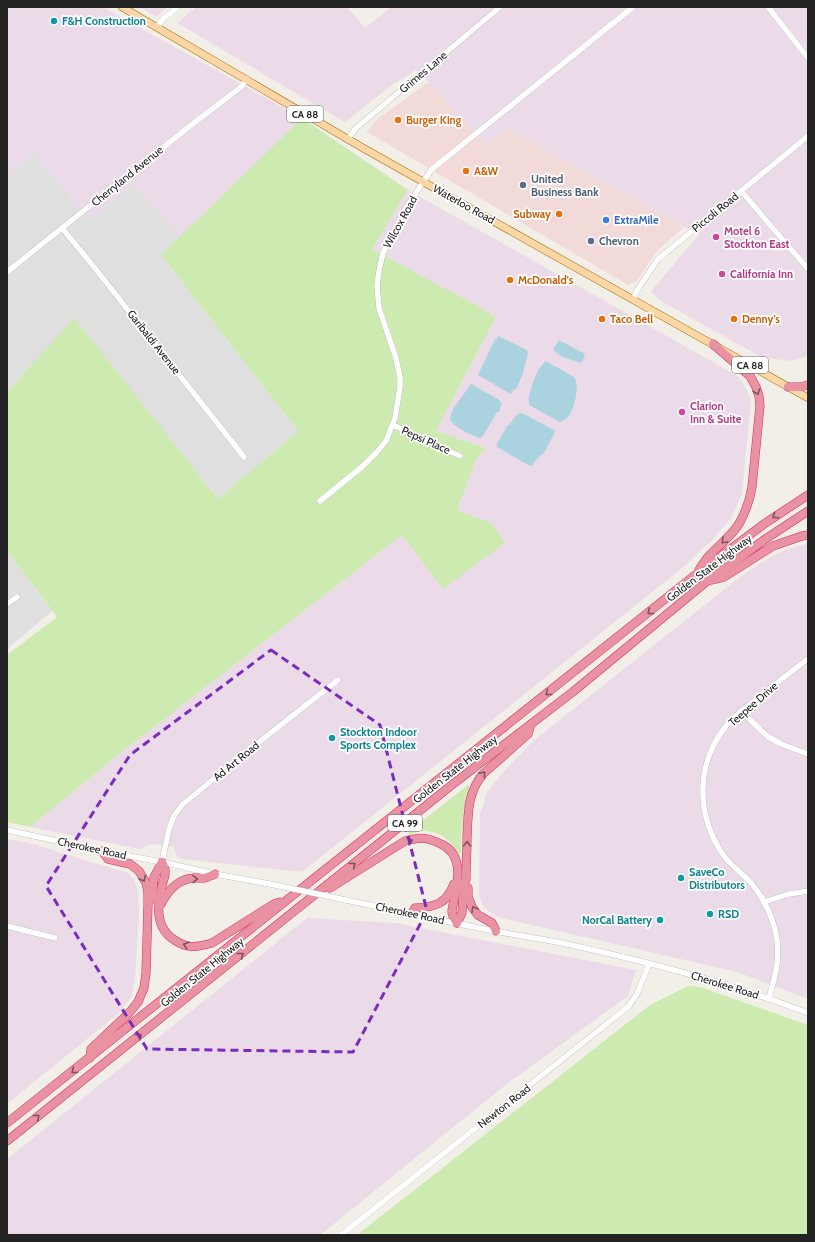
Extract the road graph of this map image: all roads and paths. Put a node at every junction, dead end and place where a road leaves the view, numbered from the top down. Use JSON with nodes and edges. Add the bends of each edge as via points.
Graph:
{"nodes":[{"id":1,"x":122,"y":7,"type":"edge"},
{"id":2,"x":178,"y":7,"type":"edge"},
{"id":3,"x":500,"y":7,"type":"edge"},
{"id":4,"x":633,"y":7,"type":"edge"},
{"id":5,"x":768,"y":7,"type":"edge"},
{"id":6,"x":157,"y":27,"type":"junction"},
{"id":7,"x":808,"y":58,"type":"edge"},
{"id":8,"x":247,"y":80,"type":"junction"},
{"id":9,"x":808,"y":136,"type":"edge"},
{"id":10,"x":348,"y":139,"type":"junction"},
{"id":11,"x":424,"y":181,"type":"junction"},
{"id":12,"x":741,"y":190,"type":"junction"},
{"id":13,"x":62,"y":228,"type":"junction"},
{"id":14,"x":808,"y":270,"type":"edge"},
{"id":15,"x":7,"y":272,"type":"edge"},
{"id":16,"x":633,"y":299,"type":"junction"},
{"id":17,"x":713,"y":344,"type":"junction"},
{"id":18,"x":808,"y":385,"type":"edge"},
{"id":19,"x":788,"y":387,"type":"junction"},
{"id":20,"x":808,"y":398,"type":"edge"},
{"id":21,"x":393,"y":426,"type":"junction"},
{"id":22,"x":460,"y":456,"type":"dead end"},
{"id":23,"x":244,"y":457,"type":"dead end"},
{"id":24,"x":808,"y":495,"type":"edge"},
{"id":25,"x":320,"y":501,"type":"dead end"},
{"id":26,"x":808,"y":511,"type":"edge"},
{"id":27,"x":808,"y":535,"type":"edge"},
{"id":28,"x":694,"y":576,"type":"junction"},
{"id":29,"x":706,"y":582,"type":"junction"},
{"id":30,"x":17,"y":597,"type":"dead end"},
{"id":31,"x":7,"y":604,"type":"edge"},
{"id":32,"x":808,"y":659,"type":"edge"},
{"id":33,"x":338,"y":680,"type":"dead end"},
{"id":34,"x":742,"y":712,"type":"junction"},
{"id":35,"x":531,"y":724,"type":"junction"},
{"id":36,"x":808,"y":754,"type":"edge"},
{"id":37,"x":7,"y":830,"type":"edge"},
{"id":38,"x":102,"y":851,"type":"junction"},
{"id":39,"x":162,"y":862,"type":"junction"},
{"id":40,"x":214,"y":874,"type":"junction"},
{"id":41,"x":462,"y":879,"type":"junction"},
{"id":42,"x":808,"y":891,"type":"edge"},
{"id":43,"x":317,"y":894,"type":"junction"},
{"id":44,"x":287,"y":900,"type":"junction"},
{"id":45,"x":764,"y":902,"type":"junction"},
{"id":46,"x":148,"y":905,"type":"junction"},
{"id":47,"x":159,"y":908,"type":"junction"},
{"id":48,"x":412,"y":913,"type":"junction"},
{"id":49,"x":457,"y":923,"type":"junction"},
{"id":50,"x":7,"y":926,"type":"edge"},
{"id":51,"x":496,"y":931,"type":"junction"},
{"id":52,"x":55,"y":938,"type":"dead end"},
{"id":53,"x":649,"y":964,"type":"junction"},
{"id":54,"x":769,"y":998,"type":"junction"},
{"id":55,"x":808,"y":1013,"type":"edge"},
{"id":56,"x":90,"y":1058,"type":"junction"},
{"id":57,"x":7,"y":1123,"type":"edge"},
{"id":58,"x":7,"y":1141,"type":"edge"},
{"id":59,"x":341,"y":1235,"type":"edge"}],
"edges":[{"from":1,"to":6,"type":"main road","name":"Waterloo Road","number":"CA 88"},
{"from":2,"to":6,"type":"street"},
{"from":3,"to":10,"type":"street","name":"Grimes Lane","via":[[355,129]]},
{"from":4,"to":11,"type":"street","name":"Wilcox Road","via":[[431,170]]},
{"from":5,"to":7,"type":"street"},
{"from":6,"to":8,"type":"main road","name":"Waterloo Road","number":"CA 88"},
{"from":8,"to":10,"type":"main road","name":"Waterloo Road","number":"CA 88"},
{"from":8,"to":13,"type":"street","name":"Cherryland Avenue"},
{"from":9,"to":12,"type":"street","name":"Piccoli Road"},
{"from":10,"to":11,"type":"main road","name":"Waterloo Road","number":"CA 88"},
{"from":11,"to":16,"type":"main road","name":"Waterloo Road","number":"CA 88"},
{"from":11,"to":21,"type":"street","name":"Wilcox Road","via":[[387,243],[377,285],[380,308],[400,378],[398,408]]},
{"from":12,"to":14,"type":"street"},
{"from":12,"to":16,"type":"street","name":"Piccoli Road","via":[[658,259]]},
{"from":13,"to":15,"type":"street","name":"Cherryland Avenue"},
{"from":13,"to":23,"type":"street","name":"Garibaldi Avenue"},
{"from":16,"to":17,"type":"main road","name":"Waterloo Road","number":"CA 88"},
{"from":17,"to":19,"type":"main road","name":"Waterloo Road","number":"CA 88"},
{"from":17,"to":28,"type":"highway","one_way":true,"via":[[750,376],[756,387],[760,406],[750,499],[739,523]]},
{"from":18,"to":19,"type":"highway"},
{"from":19,"to":20,"type":"main road","name":"Waterloo Road","number":"CA 88"},
{"from":21,"to":22,"type":"street","name":"Pepsi Place"},
{"from":21,"to":25,"type":"street","name":"Wilcox Road","via":[[377,452]]},
{"from":24,"to":28,"type":"highway","name":"Golden State Highway","number":"CA 99","one_way":true},
{"from":26,"to":29,"type":"highway","name":"Golden State Highway","number":"CA 99"},
{"from":27,"to":29,"type":"highway","via":[[773,546],[724,577]]},
{"from":28,"to":44,"type":"highway","name":"Golden State Highway","number":"CA 99","one_way":true},
{"from":29,"to":35,"type":"highway","name":"Golden State Highway","number":"CA 99"},
{"from":30,"to":31,"type":"street"},
{"from":32,"to":34,"type":"street","name":"Teepee Drive"},
{"from":33,"to":39,"type":"street","name":"Ad Art Road","via":[[182,805],[169,829]]},
{"from":34,"to":36,"type":"street","via":[[768,736]]},
{"from":34,"to":45,"type":"street","name":"Teepee Drive","via":[[721,734],[709,757],[703,785],[703,802],[709,828],[725,857],[754,886]]},
{"from":41,"to":35,"type":"highway","one_way":true,"via":[[468,810],[472,793],[483,774],[528,734]]},
{"from":43,"to":35,"type":"highway","name":"Golden State Highway","number":"CA 99","one_way":true},
{"from":37,"to":38,"type":"street","name":"Cherokee Road"},
{"from":38,"to":39,"type":"street","name":"Cherokee Road"},
{"from":38,"to":46,"type":"highway","one_way":true,"via":[[108,859],[130,864],[139,871],[146,883]]},
{"from":39,"to":40,"type":"street","name":"Cherokee Road"},
{"from":39,"to":46,"type":"highway","via":[[154,877],[152,900]]},
{"from":39,"to":47,"type":"highway","via":[[166,870]]},
{"from":47,"to":40,"type":"highway","one_way":true,"via":[[169,890],[177,883],[193,878],[205,879]]},
{"from":40,"to":48,"type":"street","name":"Cherokee Road","bridge":true},
{"from":43,"to":41,"type":"highway","one_way":true,"via":[[335,886],[405,841],[414,839],[428,838],[444,845],[454,855]]},
{"from":41,"to":48,"type":"highway","via":[[454,882],[440,904],[415,908]]},
{"from":41,"to":49,"type":"highway","via":[[458,884],[452,912]]},
{"from":51,"to":41,"type":"highway","one_way":true,"via":[[492,922],[478,915],[472,907],[468,896],[468,884]]},
{"from":42,"to":45,"type":"street"},
{"from":58,"to":43,"type":"highway","name":"Golden State Highway","number":"CA 99","one_way":true},
{"from":44,"to":47,"type":"highway","one_way":true,"via":[[274,904],[212,943],[201,947],[182,945],[171,938],[160,924]]},
{"from":44,"to":56,"type":"highway","name":"Golden State Highway","number":"CA 99"},
{"from":45,"to":54,"type":"street","name":"Teepee Drive","via":[[771,917],[777,942],[777,962]]},
{"from":46,"to":56,"type":"highway","via":[[144,988],[130,1013],[91,1049]]},
{"from":48,"to":49,"type":"street","name":"Cherokee Road"},
{"from":49,"to":51,"type":"street","name":"Cherokee Road"},
{"from":50,"to":52,"type":"street"},
{"from":51,"to":53,"type":"street","name":"Cherokee Road","via":[[557,942]]},
{"from":53,"to":54,"type":"street","name":"Cherokee Road","via":[[714,980]]},
{"from":53,"to":59,"type":"street","name":"Newton Road","via":[[637,994],[628,1007]]},
{"from":54,"to":55,"type":"street","name":"Cherokee Road"},
{"from":56,"to":57,"type":"highway","name":"Golden State Highway","number":"CA 99","one_way":true}]}
